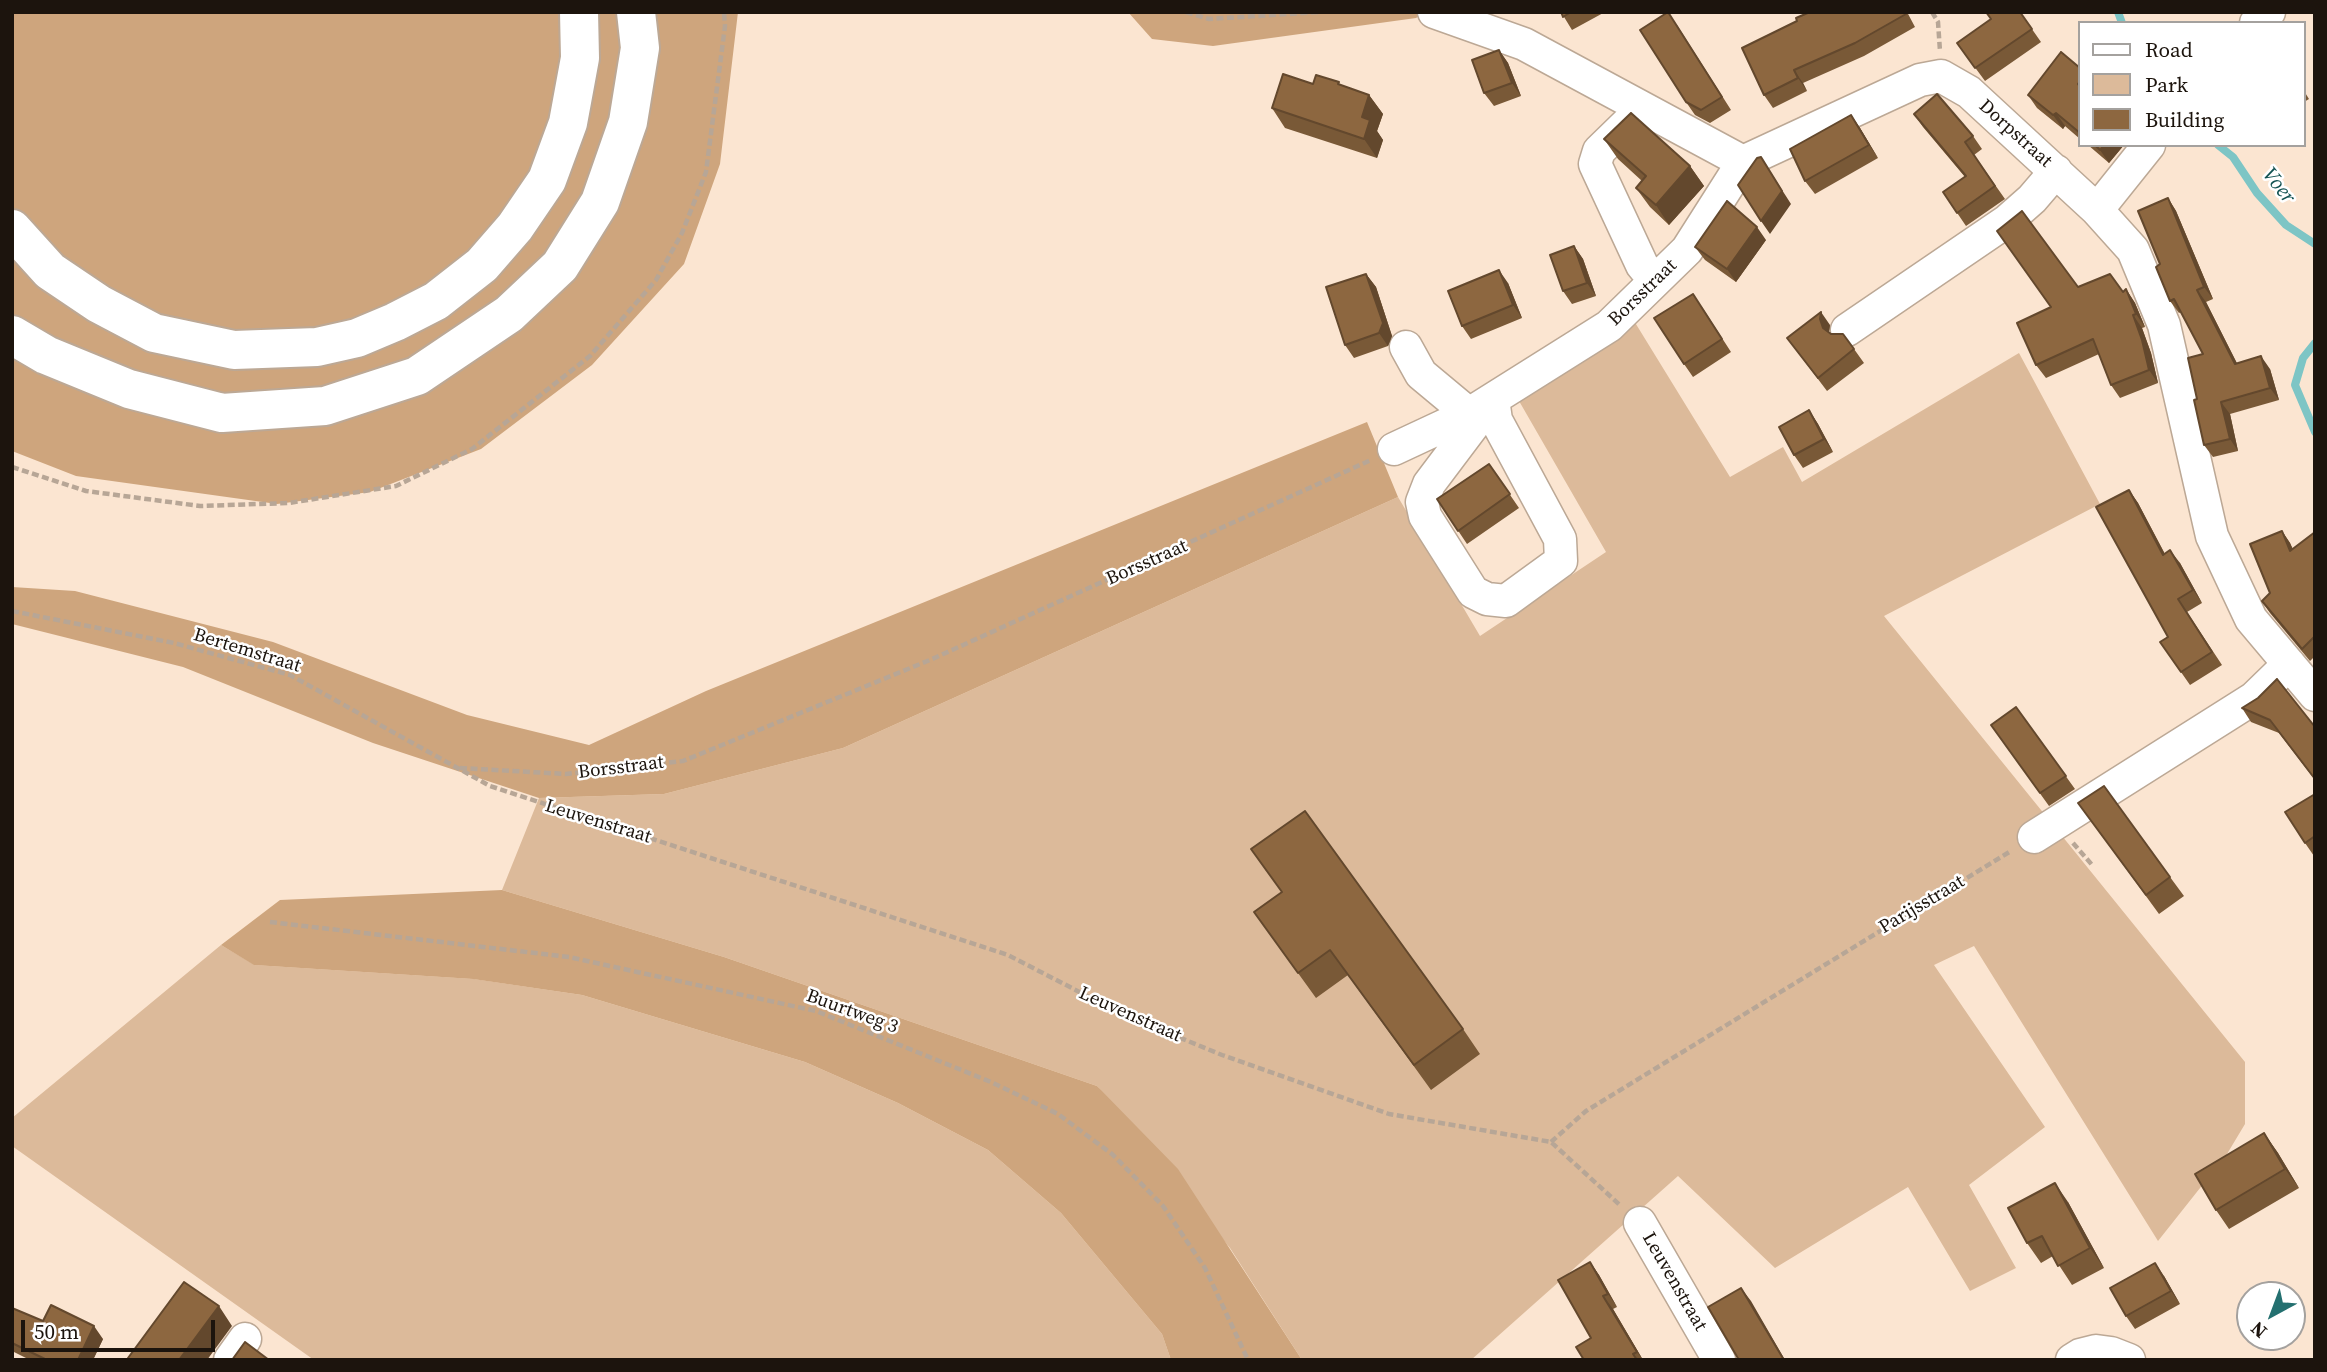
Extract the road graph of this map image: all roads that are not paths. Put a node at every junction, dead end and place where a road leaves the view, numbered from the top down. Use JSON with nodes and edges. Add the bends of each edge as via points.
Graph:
{"nodes":[{"id":1,"x":579,"y":12,"type":"edge"},
{"id":2,"x":636,"y":12,"type":"edge"},
{"id":3,"x":1434,"y":12,"type":"edge"},
{"id":4,"x":1643,"y":108,"type":"junction"},
{"id":5,"x":2147,"y":147,"type":"edge"},
{"id":6,"x":1743,"y":162,"type":"junction"},
{"id":7,"x":2056,"y":171,"type":"junction"},
{"id":8,"x":2097,"y":210,"type":"junction"},
{"id":9,"x":12,"y":229,"type":"edge"},
{"id":10,"x":1655,"y":281,"type":"junction"},
{"id":11,"x":1847,"y":330,"type":"dead end"},
{"id":12,"x":12,"y":335,"type":"edge"},
{"id":13,"x":1406,"y":347,"type":"dead end"},
{"id":14,"x":1481,"y":406,"type":"junction"},
{"id":15,"x":1394,"y":449,"type":"road end"},
{"id":16,"x":2288,"y":664,"type":"junction"},
{"id":17,"x":2315,"y":695,"type":"edge"},
{"id":18,"x":2034,"y":836,"type":"road end"},
{"id":19,"x":1640,"y":1223,"type":"road end"},
{"id":20,"x":1719,"y":1360,"type":"edge"},
{"id":21,"x":2072,"y":1360,"type":"edge"},
{"id":22,"x":2129,"y":1360,"type":"edge"}],
"edges":[{"from":1,"to":9,"type":"highway","via":[[580,58],[568,122],[547,180],[515,227],[482,265],[436,301],[357,338],[317,347],[234,351],[154,333],[50,271]]},
{"from":2,"to":12,"type":"highway","via":[[640,48],[628,122],[600,202],[560,265],[509,314],[417,376],[325,406],[222,412],[129,389],[46,355]]},
{"from":3,"to":4,"type":"street","via":[[1524,44]]},
{"from":4,"to":6,"type":"street"},
{"from":4,"to":10,"type":"street","via":[[1599,151],[1595,164],[1642,265]]},
{"from":5,"to":8,"type":"street"},
{"from":6,"to":7,"type":"street","name":"Dorpstraat","via":[[1920,80],[1941,76],[1969,92]]},
{"from":6,"to":10,"type":"street","name":"Borsstraat","via":[[1687,250]]},
{"from":7,"to":8,"type":"street","name":"Dorpstraat"},
{"from":7,"to":11,"type":"street","via":[[2007,221]]},
{"from":8,"to":16,"type":"street","name":"Dorpstraat","via":[[2133,250],[2164,325],[2212,536],[2251,619]]},
{"from":10,"to":14,"type":"street","name":"Borsstraat","via":[[1609,326]]},
{"from":13,"to":14,"type":"street","via":[[1421,374]]},
{"from":14,"to":14,"type":"street","via":[[1422,502],[1474,593],[1506,601],[1561,561],[1560,539],[1496,420]]},
{"from":14,"to":15,"type":"street","name":"Borsstraat"},
{"from":16,"to":17,"type":"street","name":"Dorpstraat"},
{"from":16,"to":18,"type":"street","via":[[2254,698]]},
{"from":19,"to":20,"type":"street","name":"Leuvenstraat"},
{"from":21,"to":22,"type":"street","via":[[2096,1351]]}]}
